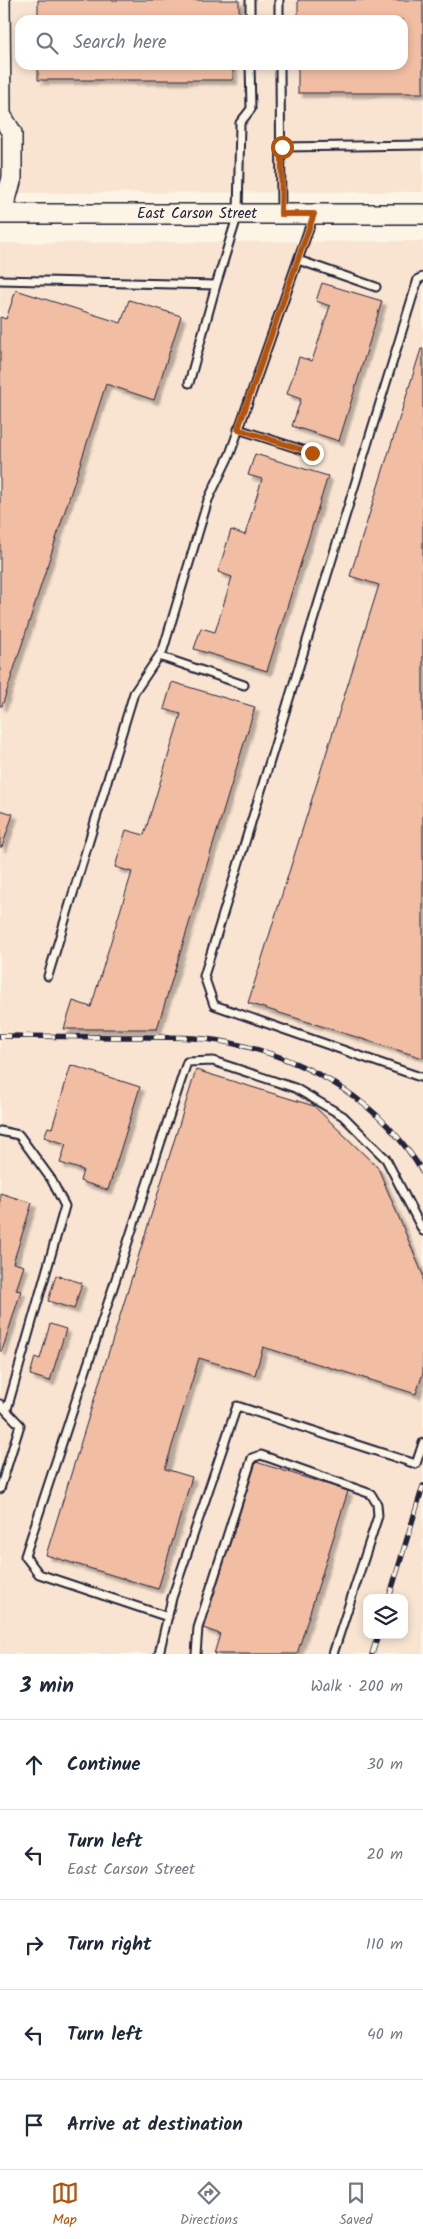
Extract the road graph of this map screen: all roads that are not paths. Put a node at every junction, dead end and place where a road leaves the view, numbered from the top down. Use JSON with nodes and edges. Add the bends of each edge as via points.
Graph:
{"nodes":[{"id":1,"x":0,"y":0,"type":"edge"},
{"id":2,"x":250,"y":0,"type":"edge"},
{"id":3,"x":279,"y":0,"type":"edge"},
{"id":4,"x":250,"y":15,"type":"edge"},
{"id":5,"x":279,"y":15,"type":"edge"},
{"id":6,"x":250,"y":70,"type":"edge"},
{"id":7,"x":280,"y":70,"type":"edge"},
{"id":8,"x":0,"y":116,"type":"edge"},
{"id":9,"x":423,"y":145,"type":"edge"},
{"id":10,"x":282,"y":147,"type":"junction"},
{"id":11,"x":1,"y":213,"type":"edge"},
{"id":12,"x":238,"y":214,"type":"junction"},
{"id":13,"x":281,"y":214,"type":"junction"},
{"id":14,"x":314,"y":214,"type":"junction"},
{"id":15,"x":423,"y":214,"type":"edge"},
{"id":16,"x":298,"y":260,"type":"junction"},
{"id":17,"x":423,"y":277,"type":"edge"},
{"id":18,"x":0,"y":280,"type":"edge"},
{"id":19,"x":216,"y":285,"type":"junction"},
{"id":20,"x":376,"y":287,"type":"dead end"},
{"id":21,"x":189,"y":383,"type":"dead end"},
{"id":22,"x":238,"y":429,"type":"junction"},
{"id":23,"x":312,"y":453,"type":"dead end"},
{"id":24,"x":159,"y":656,"type":"junction"},
{"id":25,"x":244,"y":685,"type":"dead end"},
{"id":26,"x":48,"y":976,"type":"dead end"},
{"id":27,"x":423,"y":1078,"type":"edge"},
{"id":28,"x":0,"y":1131,"type":"edge"},
{"id":29,"x":423,"y":1231,"type":"edge"},
{"id":30,"x":0,"y":1404,"type":"edge"},
{"id":31,"x":7,"y":1408,"type":"junction"},
{"id":32,"x":423,"y":1443,"type":"edge"},
{"id":33,"x":0,"y":1489,"type":"edge"},
{"id":34,"x":168,"y":1617,"type":"junction"},
{"id":35,"x":159,"y":1654,"type":"edge"},
{"id":36,"x":196,"y":1654,"type":"edge"},
{"id":37,"x":333,"y":1654,"type":"edge"}],
"edges":[{"from":1,"to":8,"type":"main road"},
{"from":2,"to":4,"type":"lane"},
{"from":3,"to":5,"type":"lane"},
{"from":6,"to":12,"type":"lane","via":[[250,109],[240,123]]},
{"from":7,"to":10,"type":"lane"},
{"from":8,"to":11,"type":"main road","via":[[12,133],[12,178]]},
{"from":9,"to":10,"type":"lane"},
{"from":10,"to":13,"type":"lane"},
{"from":11,"to":12,"type":"main road","name":"East Carson Street"},
{"from":12,"to":13,"type":"main road","name":"East Carson Street"},
{"from":12,"to":19,"type":"lane"},
{"from":13,"to":14,"type":"main road","name":"East Carson Street"},
{"from":14,"to":15,"type":"main road","name":"East Carson Street"},
{"from":14,"to":16,"type":"lane"},
{"from":16,"to":20,"type":"lane"},
{"from":16,"to":22,"type":"lane"},
{"from":17,"to":27,"type":"lane","via":[[418,279],[204,976],[214,1005]]},
{"from":18,"to":19,"type":"lane"},
{"from":19,"to":21,"type":"lane"},
{"from":22,"to":23,"type":"lane"},
{"from":22,"to":24,"type":"lane","via":[[208,500]]},
{"from":24,"to":25,"type":"lane"},
{"from":24,"to":26,"type":"lane","via":[[134,693]]},
{"from":28,"to":31,"type":"lane","via":[[20,1134],[65,1206]]},
{"from":29,"to":34,"type":"lane","via":[[386,1159],[343,1116],[295,1088],[213,1061],[187,1062],[25,1556],[39,1574]]},
{"from":30,"to":31,"type":"lane"},
{"from":31,"to":33,"type":"lane","via":[[20,1425]]},
{"from":32,"to":34,"type":"lane","via":[[416,1464],[237,1406]]},
{"from":34,"to":35,"type":"lane"},
{"from":36,"to":37,"type":"lane","via":[[198,1628],[218,1560],[252,1458],[261,1455],[371,1494],[376,1504],[378,1516]]}]}
